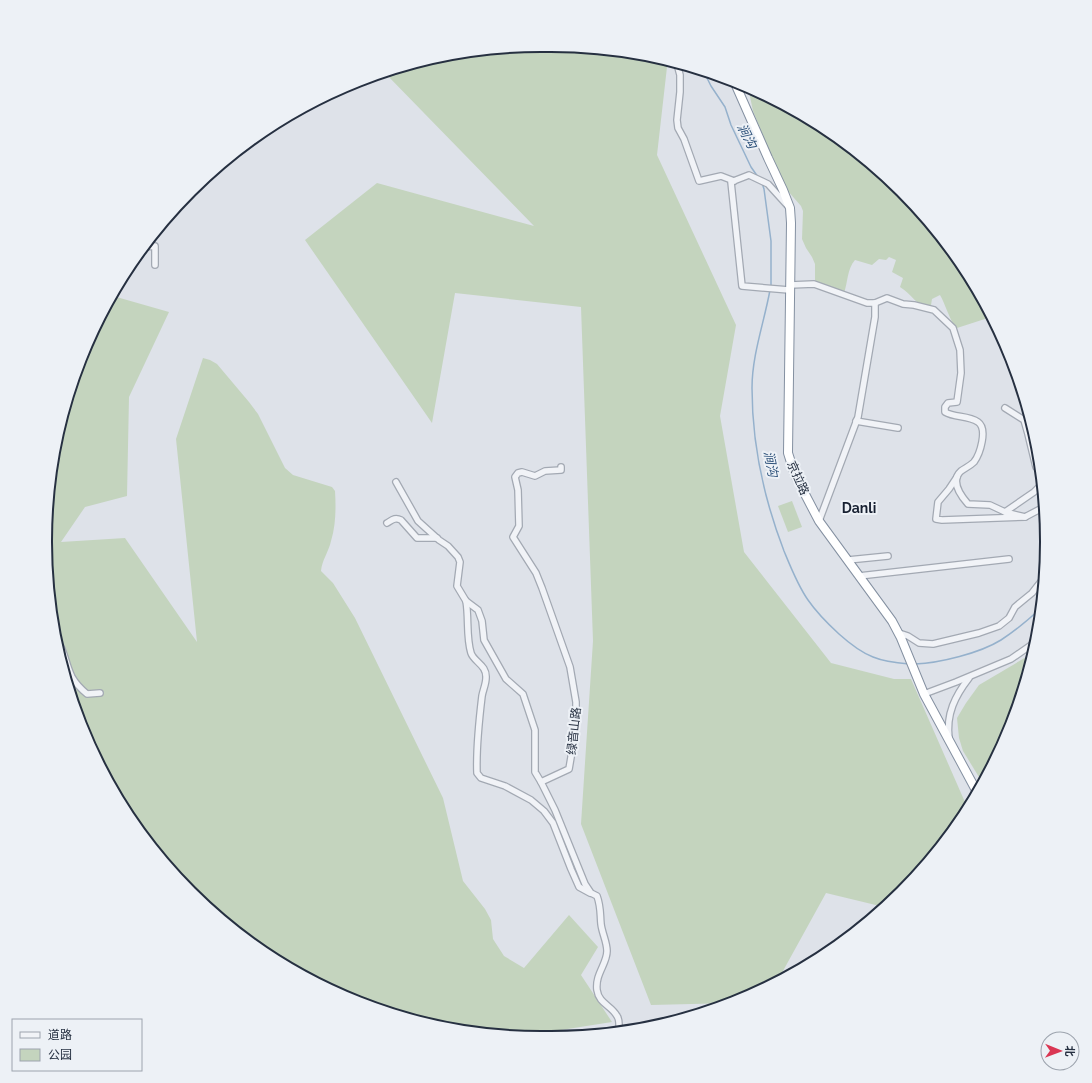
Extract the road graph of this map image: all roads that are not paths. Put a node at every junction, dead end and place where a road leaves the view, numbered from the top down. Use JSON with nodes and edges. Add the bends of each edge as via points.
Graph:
{"nodes":[{"id":1,"x":678,"y":69,"type":"edge"},
{"id":2,"x":737,"y":89,"type":"edge"},
{"id":3,"x":734,"y":181,"type":"junction"},
{"id":4,"x":790,"y":208,"type":"junction"},
{"id":5,"x":151,"y":246,"type":"edge"},
{"id":6,"x":156,"y":265,"type":"dead end"},
{"id":7,"x":790,"y":287,"type":"junction"},
{"id":8,"x":875,"y":303,"type":"junction"},
{"id":9,"x":1005,"y":408,"type":"dead end"},
{"id":10,"x":856,"y":421,"type":"junction"},
{"id":11,"x":898,"y":428,"type":"dead end"},
{"id":12,"x":1032,"y":450,"type":"edge"},
{"id":13,"x":561,"y":467,"type":"dead end"},
{"id":14,"x":957,"y":476,"type":"junction"},
{"id":15,"x":396,"y":482,"type":"dead end"},
{"id":16,"x":1037,"y":489,"type":"edge"},
{"id":17,"x":1039,"y":510,"type":"edge"},
{"id":18,"x":1005,"y":512,"type":"junction"},
{"id":19,"x":1025,"y":517,"type":"junction"},
{"id":20,"x":819,"y":521,"type":"junction"},
{"id":21,"x":387,"y":523,"type":"dead end"},
{"id":22,"x":437,"y":538,"type":"junction"},
{"id":23,"x":888,"y":556,"type":"dead end"},
{"id":24,"x":1008,"y":559,"type":"dead end"},
{"id":25,"x":848,"y":560,"type":"junction"},
{"id":26,"x":860,"y":576,"type":"junction"},
{"id":27,"x":1038,"y":586,"type":"edge"},
{"id":28,"x":466,"y":601,"type":"junction"},
{"id":29,"x":899,"y":633,"type":"junction"},
{"id":30,"x":1028,"y":647,"type":"edge"},
{"id":31,"x":68,"y":665,"type":"edge"},
{"id":32,"x":969,"y":677,"type":"junction"},
{"id":33,"x":922,"y":691,"type":"junction"},
{"id":34,"x":100,"y":693,"type":"dead end"},
{"id":35,"x":949,"y":742,"type":"junction"},
{"id":36,"x":541,"y":782,"type":"junction"},
{"id":37,"x":974,"y":786,"type":"edge"},
{"id":38,"x":591,"y":893,"type":"junction"},
{"id":39,"x":620,"y":1026,"type":"edge"}],
"edges":[{"from":1,"to":3,"type":"street","via":[[678,128],[699,181],[722,176]]},
{"from":2,"to":4,"type":"highway","name":"京拉路"},
{"from":3,"to":4,"type":"street","via":[[749,175],[768,184]]},
{"from":3,"to":7,"type":"street","via":[[731,182],[742,286],[778,290]]},
{"from":4,"to":7,"type":"highway","name":"京拉路"},
{"from":5,"to":6,"type":"street","via":[[155,246]]},
{"from":7,"to":8,"type":"street","via":[[814,284],[867,303]]},
{"from":7,"to":20,"type":"highway","name":"京拉路","via":[[788,453],[795,475]]},
{"from":8,"to":10,"type":"street","via":[[875,317]]},
{"from":8,"to":14,"type":"street","via":[[887,298],[902,304],[934,310],[953,328],[960,350],[961,373],[957,402],[948,403],[945,412],[971,418],[979,423],[983,431],[983,440],[975,461]]},
{"from":9,"to":12,"type":"street","via":[[1024,420]]},
{"from":10,"to":11,"type":"street"},
{"from":10,"to":20,"type":"street"},
{"from":13,"to":36,"type":"street","name":"绿音山路","via":[[560,470],[545,471],[535,476],[522,472],[515,477],[520,526],[513,537],[536,573],[542,588],[570,667],[576,702],[576,728],[569,769]]},
{"from":14,"to":18,"type":"street","via":[[961,496],[968,504],[990,505]]},
{"from":14,"to":19,"type":"street","via":[[938,502],[936,519]]},
{"from":15,"to":22,"type":"street","via":[[418,521]]},
{"from":16,"to":18,"type":"street"},
{"from":17,"to":19,"type":"street"},
{"from":18,"to":19,"type":"street"},
{"from":20,"to":25,"type":"highway","name":"京拉路"},
{"from":21,"to":22,"type":"street","via":[[398,518],[417,538]]},
{"from":22,"to":28,"type":"street","via":[[458,557],[460,562],[457,586]]},
{"from":23,"to":25,"type":"street"},
{"from":24,"to":26,"type":"street"},
{"from":25,"to":26,"type":"highway","name":"京拉路"},
{"from":26,"to":29,"type":"highway","name":"京拉路"},
{"from":27,"to":29,"type":"street","via":[[1015,607],[1009,618],[999,626],[979,633],[933,644],[919,643]]},
{"from":28,"to":36,"type":"street","via":[[478,610],[484,640],[506,679],[523,694],[534,730],[535,772]]},
{"from":28,"to":38,"type":"street","via":[[469,646],[472,656],[481,663],[486,678],[482,695],[477,773],[481,778],[505,786],[528,798],[544,811],[553,823],[579,887]]},
{"from":29,"to":33,"type":"highway","name":"京拉路"},
{"from":30,"to":32,"type":"street","via":[[1011,659]]},
{"from":31,"to":34,"type":"street","via":[[78,686],[87,694]]},
{"from":32,"to":33,"type":"street"},
{"from":32,"to":35,"type":"street","via":[[951,707],[948,724]]},
{"from":33,"to":35,"type":"highway","name":"京拉路"},
{"from":35,"to":37,"type":"highway","name":"京拉路"},
{"from":36,"to":38,"type":"street"},
{"from":38,"to":39,"type":"street","via":[[597,896],[601,906],[601,923],[607,951],[598,974],[598,998],[617,1015]]}]}
